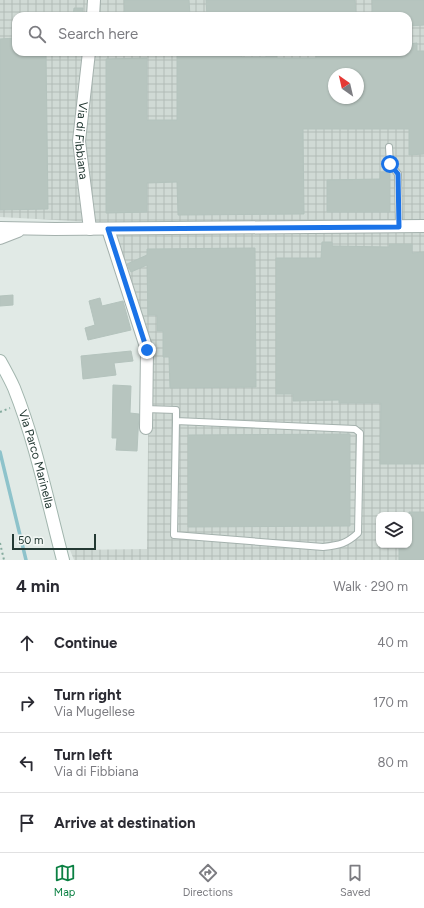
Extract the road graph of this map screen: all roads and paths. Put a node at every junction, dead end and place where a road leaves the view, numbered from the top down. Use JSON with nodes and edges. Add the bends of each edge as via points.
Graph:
{"nodes":[{"id":1,"x":94,"y":0,"type":"edge"},
{"id":2,"x":93,"y":12,"type":"edge"},
{"id":3,"x":89,"y":56,"type":"edge"},
{"id":4,"x":389,"y":147,"type":"dead end"},
{"id":5,"x":424,"y":226,"type":"edge"},
{"id":6,"x":399,"y":227,"type":"junction"},
{"id":7,"x":0,"y":228,"type":"edge"},
{"id":8,"x":23,"y":229,"type":"junction"},
{"id":9,"x":90,"y":229,"type":"junction"},
{"id":10,"x":108,"y":229,"type":"junction"},
{"id":11,"x":0,"y":238,"type":"edge"},
{"id":12,"x":0,"y":361,"type":"edge"},
{"id":13,"x":11,"y":408,"type":"dead end"},
{"id":14,"x":145,"y":409,"type":"junction"},
{"id":15,"x":0,"y":412,"type":"edge"},
{"id":16,"x":176,"y":421,"type":"junction"},
{"id":17,"x":146,"y":428,"type":"dead end"},
{"id":18,"x":0,"y":543,"type":"edge"},
{"id":19,"x":4,"y":560,"type":"edge"},
{"id":20,"x":63,"y":560,"type":"edge"}],
"edges":[{"from":1,"to":2,"type":"street"},
{"from":3,"to":9,"type":"street","name":"Via di Fibbiana","via":[[79,141]]},
{"from":4,"to":6,"type":"lane","via":[[390,164],[398,174]]},
{"from":5,"to":6,"type":"street"},
{"from":6,"to":10,"type":"street"},
{"from":7,"to":8,"type":"street"},
{"from":8,"to":9,"type":"street"},
{"from":8,"to":11,"type":"street"},
{"from":9,"to":10,"type":"street"},
{"from":10,"to":14,"type":"street","via":[[147,350]]},
{"from":12,"to":20,"type":"street","name":"Via Parco Marinella","via":[[14,388],[34,450]]},
{"from":13,"to":15,"type":"path"},
{"from":14,"to":16,"type":"lane","via":[[176,410]]},
{"from":14,"to":17,"type":"street"},
{"from":16,"to":16,"type":"lane","via":[[174,535],[323,547],[349,541],[358,533],[360,434],[355,428]]},
{"from":18,"to":19,"type":"path"}]}
